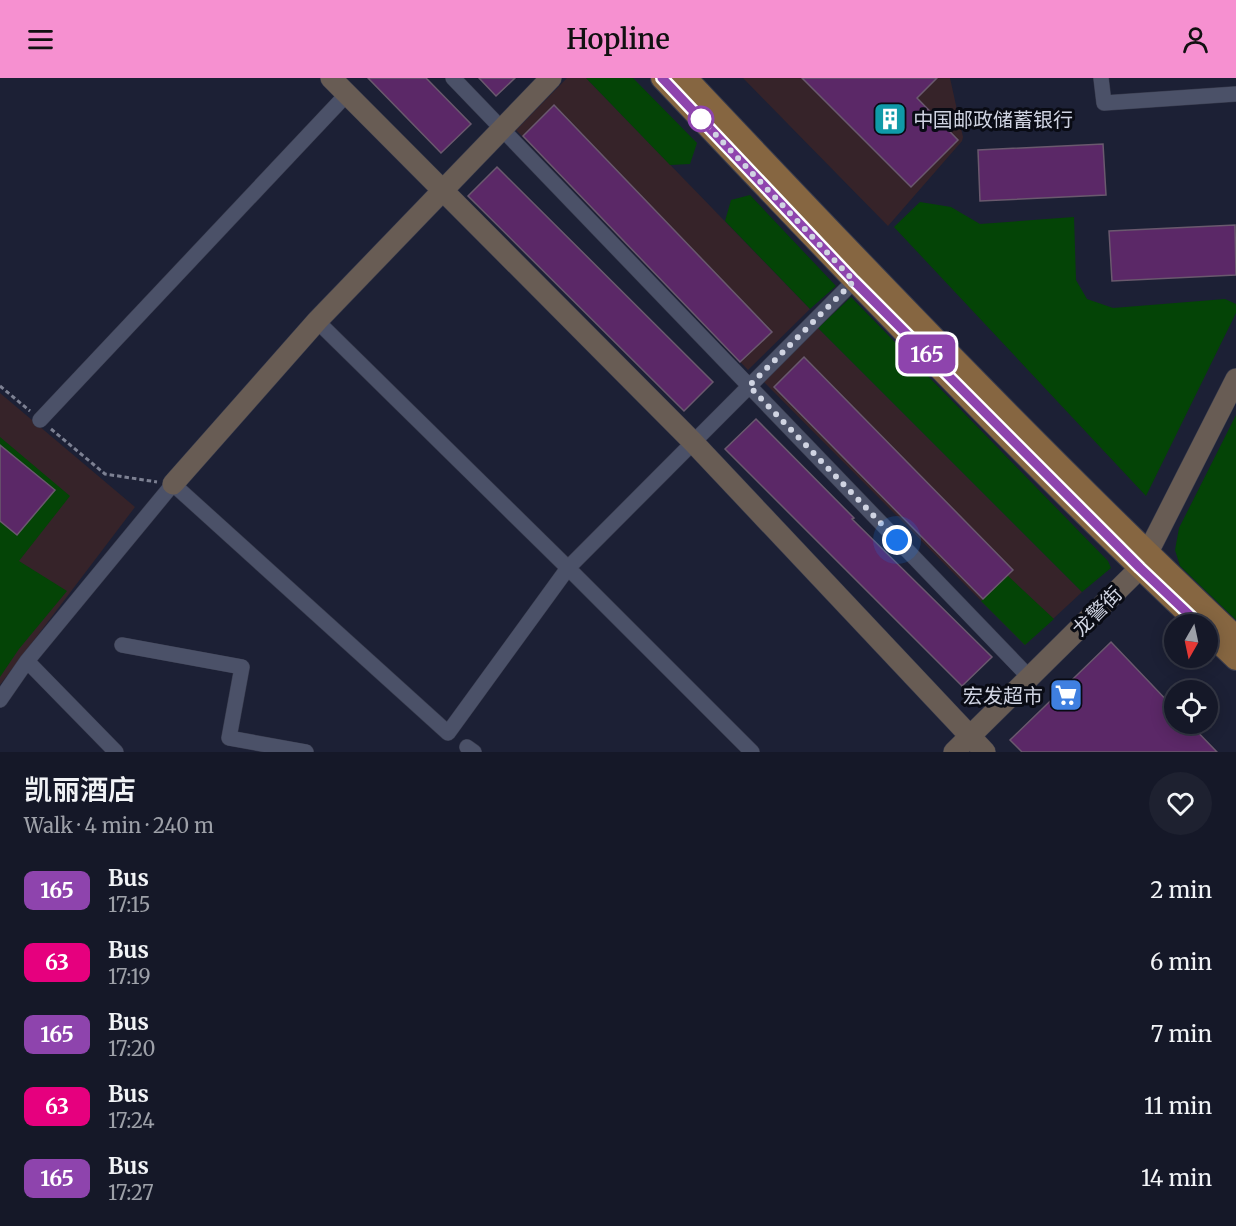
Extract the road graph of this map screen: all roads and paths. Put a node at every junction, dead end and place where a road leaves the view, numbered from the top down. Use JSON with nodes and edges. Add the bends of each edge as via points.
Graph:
{"nodes":[{"id":1,"x":332,"y":78,"type":"edge"},
{"id":2,"x":453,"y":78,"type":"edge"},
{"id":3,"x":550,"y":78,"type":"edge"},
{"id":4,"x":662,"y":78,"type":"edge"},
{"id":5,"x":686,"y":78,"type":"edge"},
{"id":6,"x":1101,"y":78,"type":"edge"},
{"id":7,"x":347,"y":94,"type":"junction"},
{"id":8,"x":1236,"y":94,"type":"edge"},
{"id":9,"x":502,"y":129,"type":"junction"},
{"id":10,"x":443,"y":190,"type":"junction"},
{"id":11,"x":860,"y":275,"type":"junction"},
{"id":12,"x":317,"y":321,"type":"junction"},
{"id":13,"x":1236,"y":379,"type":"edge"},
{"id":14,"x":0,"y":386,"type":"edge"},
{"id":15,"x":749,"y":386,"type":"junction"},
{"id":16,"x":40,"y":420,"type":"junction"},
{"id":17,"x":693,"y":442,"type":"junction"},
{"id":18,"x":173,"y":484,"type":"junction"},
{"id":19,"x":1144,"y":560,"type":"junction"},
{"id":20,"x":568,"y":568,"type":"junction"},
{"id":21,"x":1190,"y":614,"type":"edge"},
{"id":22,"x":1236,"y":637,"type":"edge"},
{"id":23,"x":1218,"y":642,"type":"edge"},
{"id":24,"x":122,"y":645,"type":"dead end"},
{"id":25,"x":1236,"y":659,"type":"edge"},
{"id":26,"x":27,"y":661,"type":"junction"},
{"id":27,"x":1029,"y":677,"type":"junction"},
{"id":28,"x":0,"y":700,"type":"edge"},
{"id":29,"x":970,"y":737,"type":"junction"},
{"id":30,"x":116,"y":752,"type":"edge"},
{"id":31,"x":306,"y":752,"type":"edge"},
{"id":32,"x":752,"y":752,"type":"edge"},
{"id":33,"x":954,"y":752,"type":"edge"},
{"id":34,"x":985,"y":752,"type":"edge"}],
"edges":[{"from":1,"to":7,"type":"street"},
{"from":2,"to":9,"type":"street"},
{"from":3,"to":9,"type":"street"},
{"from":4,"to":11,"type":"main road"},
{"from":5,"to":11,"type":"main road"},
{"from":6,"to":8,"type":"street","via":[[1104,103]]},
{"from":7,"to":10,"type":"street"},
{"from":7,"to":16,"type":"street"},
{"from":9,"to":10,"type":"street"},
{"from":9,"to":15,"type":"street"},
{"from":10,"to":12,"type":"street"},
{"from":10,"to":17,"type":"street"},
{"from":11,"to":15,"type":"street"},
{"from":11,"to":19,"type":"main road"},
{"from":12,"to":18,"type":"street"},
{"from":12,"to":20,"type":"street"},
{"from":13,"to":19,"type":"street","name":"龙警街"},
{"from":14,"to":16,"type":"path"},
{"from":15,"to":17,"type":"street"},
{"from":15,"to":27,"type":"street"},
{"from":16,"to":18,"type":"path","via":[[105,474]]},
{"from":17,"to":20,"type":"street"},
{"from":17,"to":29,"type":"street"},
{"from":18,"to":20,"type":"street","via":[[448,733]]},
{"from":18,"to":26,"type":"street"},
{"from":19,"to":21,"type":"main road"},
{"from":19,"to":22,"type":"main road"},
{"from":19,"to":27,"type":"street","name":"龙警街"},
{"from":20,"to":32,"type":"street"},
{"from":23,"to":25,"type":"main road"},
{"from":24,"to":31,"type":"street","via":[[242,667],[229,738]]},
{"from":26,"to":28,"type":"street"},
{"from":26,"to":30,"type":"street"},
{"from":27,"to":29,"type":"street","name":"龙警街"},
{"from":29,"to":33,"type":"street","name":"龙警街"},
{"from":29,"to":34,"type":"street"}]}
